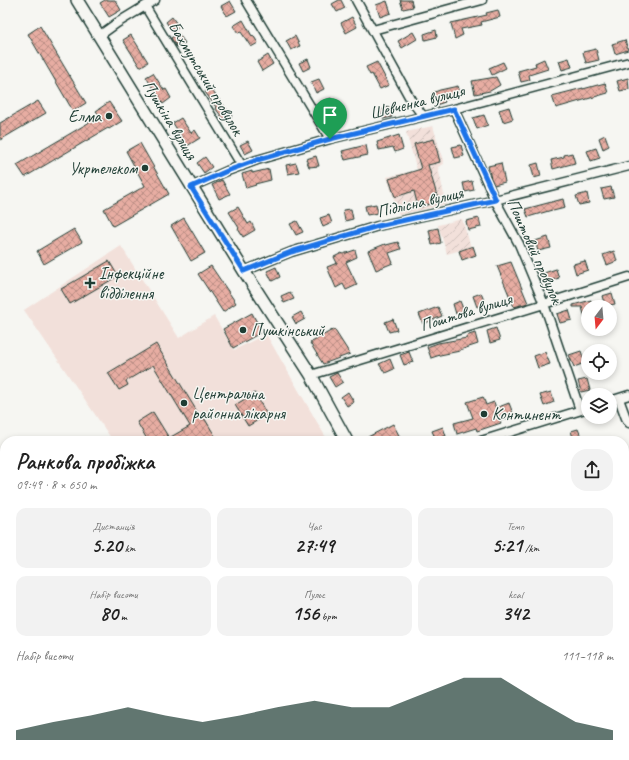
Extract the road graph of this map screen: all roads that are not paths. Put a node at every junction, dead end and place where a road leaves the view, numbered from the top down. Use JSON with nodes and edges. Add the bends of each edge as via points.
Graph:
{"nodes":[{"id":1,"x":77,"y":0,"type":"edge"},
{"id":2,"x":155,"y":0,"type":"edge"},
{"id":3,"x":246,"y":0,"type":"edge"},
{"id":4,"x":356,"y":0,"type":"edge"},
{"id":5,"x":482,"y":0,"type":"edge"},
{"id":6,"x":144,"y":6,"type":"junction"},
{"id":7,"x":373,"y":30,"type":"junction"},
{"id":8,"x":99,"y":36,"type":"junction"},
{"id":9,"x":629,"y":62,"type":"edge"},
{"id":10,"x":454,"y":109,"type":"junction"},
{"id":11,"x":423,"y":116,"type":"junction"},
{"id":12,"x":330,"y":139,"type":"junction"},
{"id":13,"x":242,"y":166,"type":"junction"},
{"id":14,"x":629,"y":166,"type":"edge"},
{"id":15,"x":191,"y":187,"type":"junction"},
{"id":16,"x":496,"y":200,"type":"junction"},
{"id":17,"x":244,"y":271,"type":"junction"},
{"id":18,"x":629,"y":278,"type":"edge"},
{"id":19,"x":544,"y":304,"type":"junction"},
{"id":20,"x":311,"y":375,"type":"junction"},
{"id":21,"x":629,"y":395,"type":"edge"},
{"id":22,"x":619,"y":399,"type":"joint"},
{"id":23,"x":581,"y":401,"type":"edge"},
{"id":24,"x":581,"y":410,"type":"edge"},
{"id":25,"x":629,"y":423,"type":"edge"},
{"id":26,"x":344,"y":436,"type":"edge"},
{"id":27,"x":497,"y":436,"type":"edge"}],
"edges":[{"from":1,"to":8,"type":"main road","name":"Пушкіна вулиця"},
{"from":2,"to":6,"type":"street"},
{"from":3,"to":12,"type":"street"},
{"from":4,"to":7,"type":"street"},
{"from":5,"to":7,"type":"street"},
{"from":6,"to":8,"type":"street"},
{"from":6,"to":13,"type":"street","name":"Бахмутський провулок"},
{"from":7,"to":11,"type":"street","via":[[411,100]]},
{"from":8,"to":15,"type":"main road","name":"Пушкіна вулиця"},
{"from":9,"to":10,"type":"street","name":"Шевченка вулиця"},
{"from":10,"to":11,"type":"street","name":"Шевченка вулиця"},
{"from":10,"to":16,"type":"street","name":"Поштовий провулок"},
{"from":11,"to":12,"type":"street","name":"Шевченка вулиця"},
{"from":12,"to":13,"type":"street","name":"Шевченка вулиця"},
{"from":13,"to":15,"type":"street","name":"Шевченка вулиця"},
{"from":14,"to":16,"type":"street","name":"Підлісна вулиця"},
{"from":15,"to":17,"type":"main road","name":"Пушкіна вулиця"},
{"from":16,"to":17,"type":"street","name":"Підлісна вулиця","via":[[378,226],[291,252]]},
{"from":16,"to":19,"type":"street","name":"Поштовий провулок","via":[[519,244]]},
{"from":17,"to":20,"type":"main road","name":"Пушкіна вулиця"},
{"from":18,"to":19,"type":"street","name":"Поштова вулиця"},
{"from":19,"to":20,"type":"street","name":"Поштова вулиця"},
{"from":19,"to":23,"type":"street","name":"Поштовий провулок"},
{"from":20,"to":26,"type":"main road","name":"Пушкіна вулиця"},
{"from":21,"to":22,"type":"street"},
{"from":22,"to":25,"type":"street"},
{"from":24,"to":27,"type":"street"}]}
